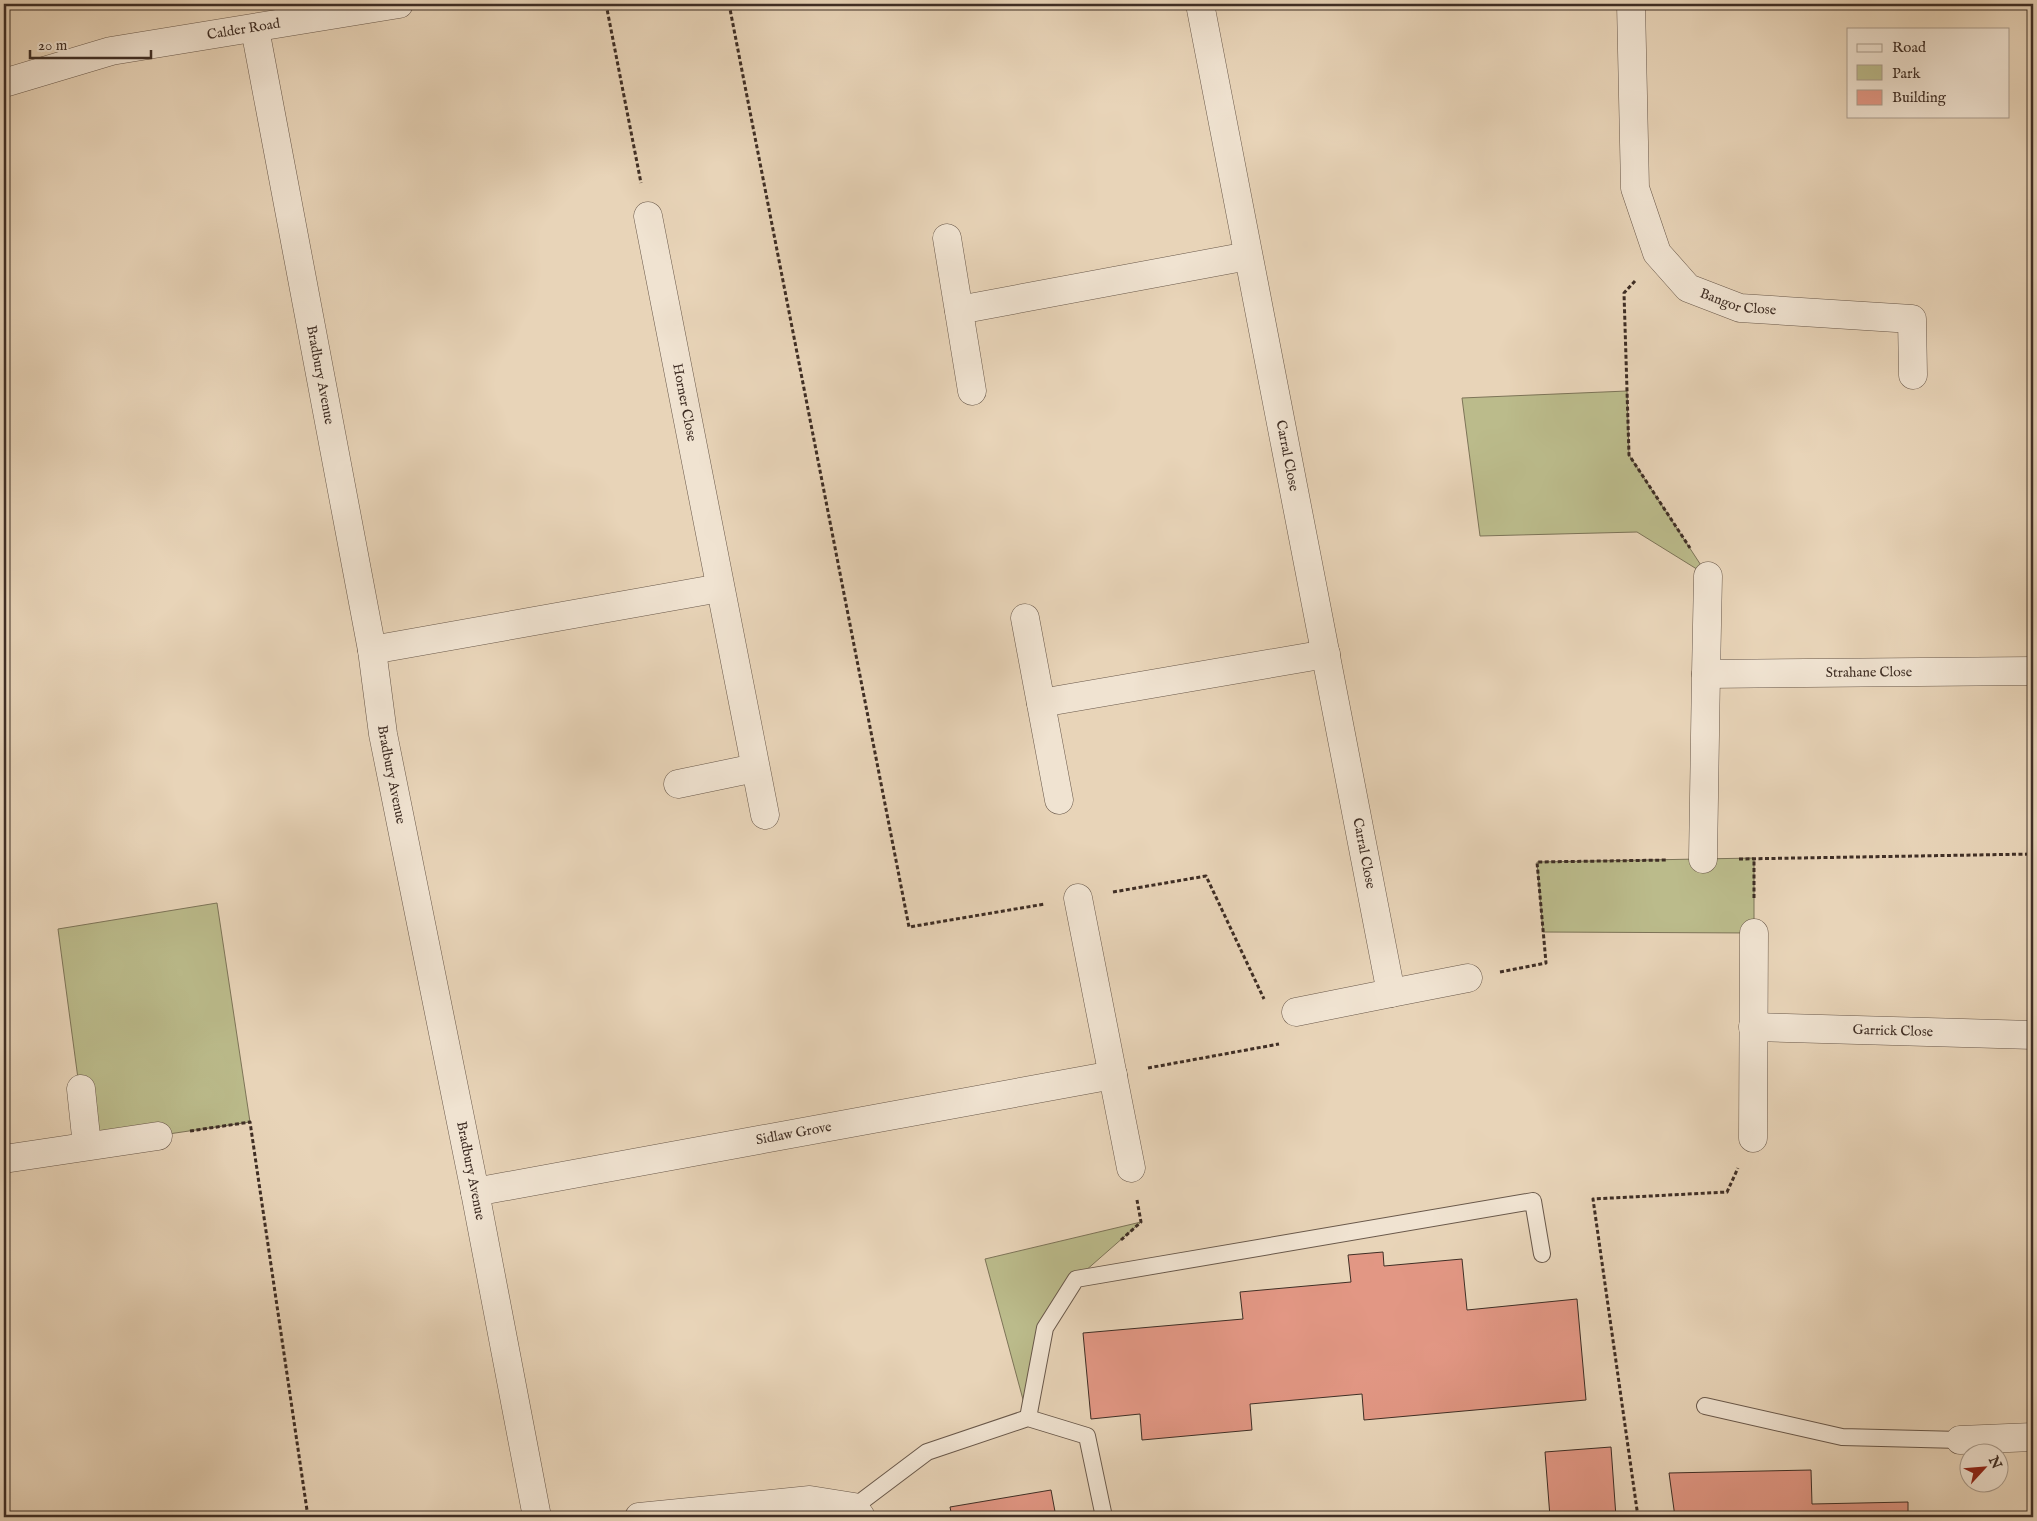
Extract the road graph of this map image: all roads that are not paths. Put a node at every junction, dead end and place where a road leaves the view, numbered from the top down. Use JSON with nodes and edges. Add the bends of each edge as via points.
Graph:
{"nodes":[{"id":1,"x":399,"y":4,"type":"edge"},
{"id":2,"x":1200,"y":4,"type":"edge"},
{"id":3,"x":1631,"y":4,"type":"edge"},
{"id":4,"x":255,"y":29,"type":"junction"},
{"id":5,"x":4,"y":83,"type":"edge"},
{"id":6,"x":648,"y":216,"type":"road end"},
{"id":7,"x":947,"y":238,"type":"dead end"},
{"id":8,"x":1248,"y":256,"type":"junction"},
{"id":9,"x":959,"y":310,"type":"junction"},
{"id":10,"x":1912,"y":375,"type":"dead end"},
{"id":11,"x":972,"y":391,"type":"dead end"},
{"id":12,"x":1708,"y":576,"type":"road end"},
{"id":13,"x":720,"y":588,"type":"junction"},
{"id":14,"x":1024,"y":618,"type":"dead end"},
{"id":15,"x":372,"y":650,"type":"junction"},
{"id":16,"x":1326,"y":654,"type":"junction"},
{"id":17,"x":2033,"y":671,"type":"edge"},
{"id":18,"x":1706,"y":674,"type":"junction"},
{"id":19,"x":1041,"y":703,"type":"junction"},
{"id":20,"x":755,"y":768,"type":"junction"},
{"id":21,"x":678,"y":784,"type":"dead end"},
{"id":22,"x":1059,"y":800,"type":"dead end"},
{"id":23,"x":764,"y":815,"type":"dead end"},
{"id":24,"x":1703,"y":859,"type":"road end"},
{"id":25,"x":1078,"y":898,"type":"road end"},
{"id":26,"x":1754,"y":934,"type":"dead end"},
{"id":27,"x":1468,"y":978,"type":"road end"},
{"id":28,"x":1391,"y":993,"type":"junction"},
{"id":29,"x":1296,"y":1012,"type":"road end"},
{"id":30,"x":1753,"y":1028,"type":"junction"},
{"id":31,"x":2033,"y":1035,"type":"edge"},
{"id":32,"x":1112,"y":1075,"type":"junction"},
{"id":33,"x":81,"y":1089,"type":"dead end"},
{"id":34,"x":158,"y":1136,"type":"road end"},
{"id":35,"x":1753,"y":1138,"type":"road end"},
{"id":36,"x":88,"y":1146,"type":"junction"},
{"id":37,"x":4,"y":1159,"type":"edge"},
{"id":38,"x":1131,"y":1168,"type":"road end"},
{"id":39,"x":475,"y":1192,"type":"junction"},
{"id":40,"x":1542,"y":1254,"type":"dead end"},
{"id":41,"x":1705,"y":1406,"type":"dead end"},
{"id":42,"x":1028,"y":1418,"type":"junction"},
{"id":43,"x":2033,"y":1437,"type":"edge"},
{"id":44,"x":1960,"y":1440,"type":"joint"},
{"id":45,"x":858,"y":1512,"type":"edge"},
{"id":46,"x":537,"y":1517,"type":"edge"},
{"id":47,"x":638,"y":1517,"type":"edge"},
{"id":48,"x":1104,"y":1517,"type":"edge"}],
"edges":[{"from":1,"to":4,"type":"street","name":"Calder Road"},
{"from":2,"to":8,"type":"street","name":"Carral Close"},
{"from":3,"to":10,"type":"street","name":"Bangor Close","via":[[1635,188],[1657,253],[1688,288],[1740,308],[1912,319]]},
{"from":4,"to":5,"type":"street","name":"Calder Road","via":[[111,51]]},
{"from":4,"to":15,"type":"street","name":"Bradbury Avenue"},
{"from":6,"to":13,"type":"street","name":"Horner Close"},
{"from":7,"to":9,"type":"street"},
{"from":8,"to":9,"type":"street"},
{"from":8,"to":16,"type":"street","name":"Carral Close"},
{"from":9,"to":11,"type":"street"},
{"from":12,"to":18,"type":"street"},
{"from":13,"to":15,"type":"street"},
{"from":13,"to":20,"type":"street","name":"Horner Close"},
{"from":14,"to":19,"type":"street"},
{"from":15,"to":39,"type":"street","name":"Bradbury Avenue","via":[[383,734]]},
{"from":16,"to":19,"type":"street"},
{"from":16,"to":28,"type":"street","name":"Carral Close"},
{"from":17,"to":18,"type":"street","name":"Strahane Close"},
{"from":18,"to":24,"type":"street"},
{"from":19,"to":22,"type":"street"},
{"from":20,"to":21,"type":"street"},
{"from":20,"to":23,"type":"street","name":"Horner Close"},
{"from":25,"to":32,"type":"street"},
{"from":26,"to":30,"type":"street"},
{"from":27,"to":28,"type":"street"},
{"from":28,"to":29,"type":"street"},
{"from":30,"to":31,"type":"street","name":"Garrick Close"},
{"from":30,"to":35,"type":"street"},
{"from":32,"to":38,"type":"street"},
{"from":32,"to":39,"type":"street","name":"Sidlaw Grove"},
{"from":33,"to":36,"type":"street"},
{"from":34,"to":36,"type":"street"},
{"from":36,"to":37,"type":"street"},
{"from":39,"to":46,"type":"street","name":"Bradbury Avenue"},
{"from":40,"to":42,"type":"lane","via":[[1533,1200],[1076,1279],[1045,1328]]},
{"from":41,"to":44,"type":"lane","via":[[1842,1437]]},
{"from":42,"to":45,"type":"lane","via":[[928,1452]]},
{"from":42,"to":48,"type":"lane","via":[[1087,1436]]},
{"from":43,"to":44,"type":"street"},
{"from":45,"to":47,"type":"street","via":[[810,1500]]}]}
